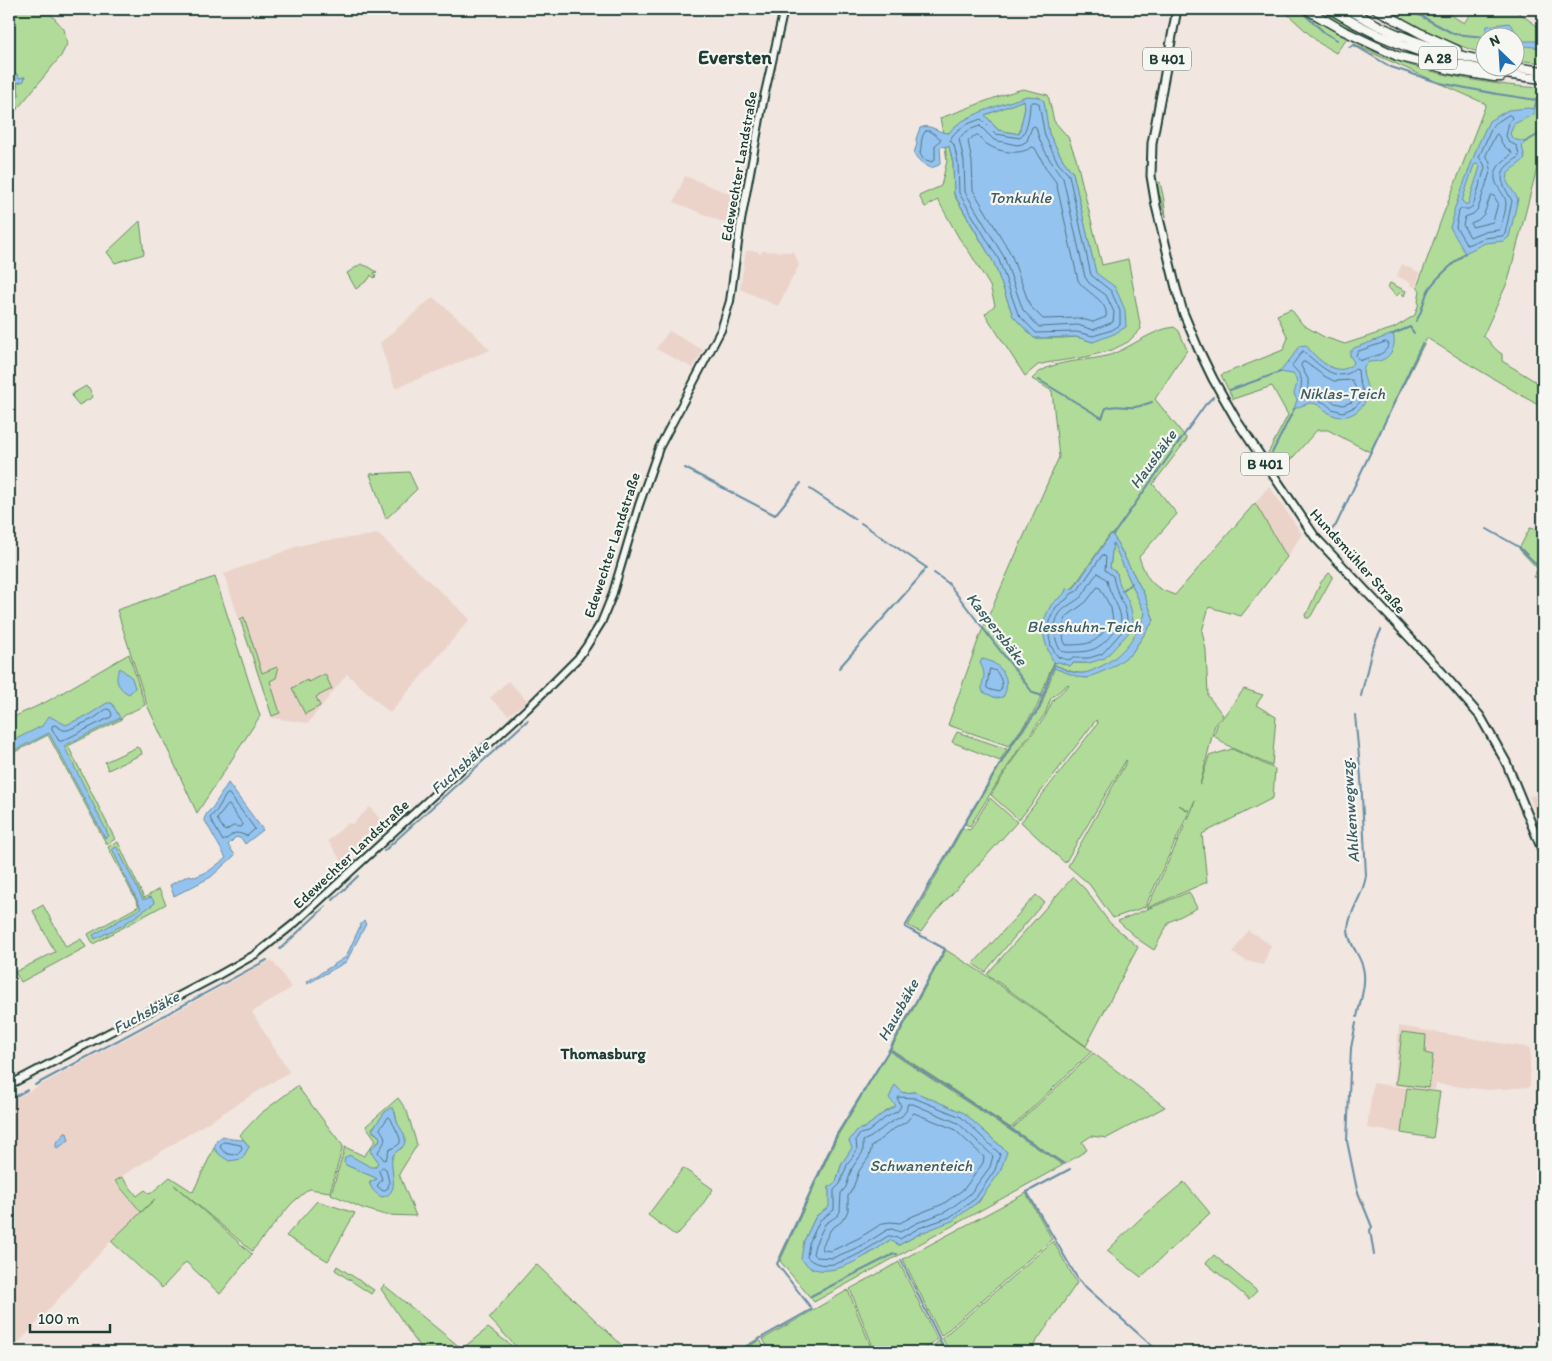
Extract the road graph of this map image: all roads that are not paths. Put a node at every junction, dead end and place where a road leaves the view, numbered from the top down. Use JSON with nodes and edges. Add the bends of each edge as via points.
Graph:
{"nodes":[{"id":1,"x":784,"y":9,"type":"edge"},
{"id":2,"x":1177,"y":9,"type":"edge"},
{"id":3,"x":1306,"y":9,"type":"edge"},
{"id":4,"x":1330,"y":9,"type":"edge"},
{"id":5,"x":1348,"y":9,"type":"edge"},
{"id":6,"x":1376,"y":9,"type":"edge"},
{"id":7,"x":1474,"y":57,"type":"edge"},
{"id":8,"x":1474,"y":58,"type":"edge"},
{"id":9,"x":1474,"y":68,"type":"edge"},
{"id":10,"x":1524,"y":68,"type":"edge"},
{"id":11,"x":1541,"y":71,"type":"edge"},
{"id":12,"x":1474,"y":73,"type":"edge"},
{"id":13,"x":1524,"y":77,"type":"edge"},
{"id":14,"x":1540,"y":79,"type":"edge"},
{"id":15,"x":1543,"y":852,"type":"edge"},
{"id":16,"x":9,"y":1085,"type":"edge"}],
"edges":[{"from":1,"to":16,"type":"main road","name":"Edewechter Landstraße","via":[[760,116],[728,308],[718,338],[659,448],[612,596],[586,647],[529,707],[267,946],[210,980]]},
{"from":2,"to":15,"type":"main road","name":"Hundsmühler Straße","number":"B 401","via":[[1152,143],[1151,180],[1176,288],[1198,348],[1237,421],[1315,537],[1480,716],[1506,762]]},
{"from":3,"to":12,"type":"highway","via":[[1356,38],[1397,56]]},
{"from":4,"to":9,"type":"highway","number":"A 28","via":[[1400,44]]},
{"from":5,"to":8,"type":"highway","number":"A 28","via":[[1409,39]]},
{"from":6,"to":7,"type":"highway"},
{"from":10,"to":11,"type":"highway"},
{"from":13,"to":14,"type":"highway","number":"A 28"}]}
